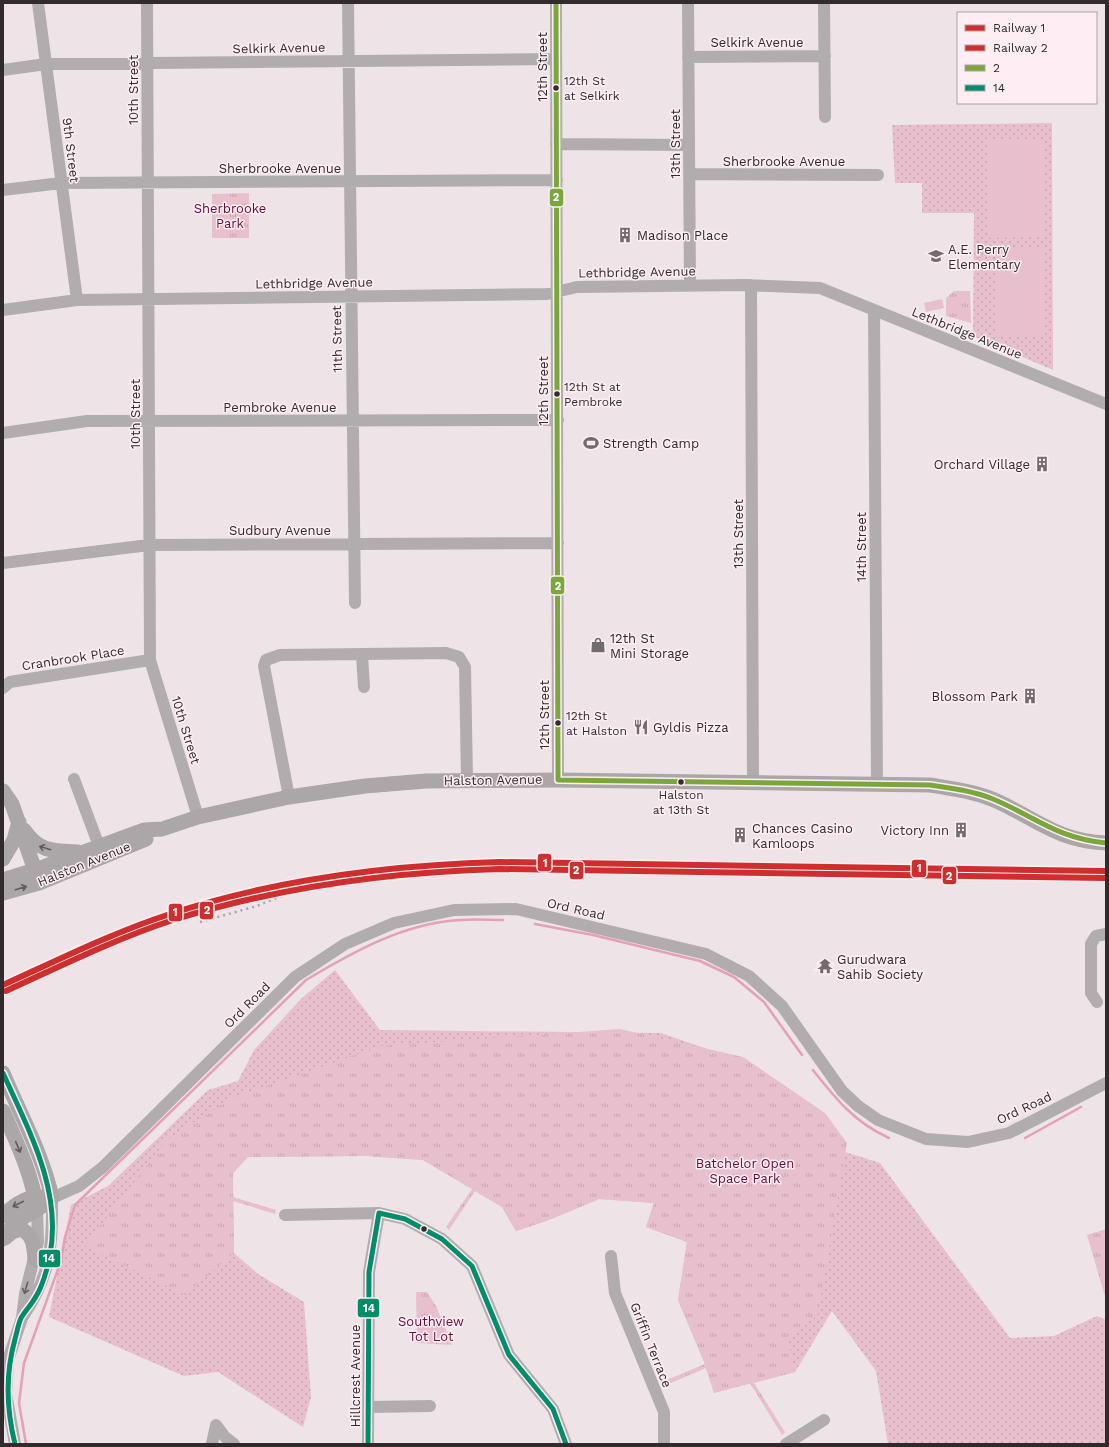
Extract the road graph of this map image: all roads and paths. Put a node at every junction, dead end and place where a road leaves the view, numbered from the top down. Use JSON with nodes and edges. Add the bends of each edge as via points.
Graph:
{"nodes":[{"id":1,"x":38,"y":3,"type":"edge"},
{"id":2,"x":147,"y":3,"type":"edge"},
{"id":3,"x":348,"y":3,"type":"edge"},
{"id":4,"x":556,"y":3,"type":"edge"},
{"id":5,"x":688,"y":3,"type":"edge"},
{"id":6,"x":824,"y":3,"type":"edge"},
{"id":7,"x":825,"y":56,"type":"junction"},
{"id":8,"x":688,"y":57,"type":"junction"},
{"id":9,"x":556,"y":59,"type":"junction"},
{"id":10,"x":349,"y":61,"type":"junction"},
{"id":11,"x":147,"y":63,"type":"junction"},
{"id":12,"x":46,"y":64,"type":"junction"},
{"id":13,"x":3,"y":70,"type":"edge"},
{"id":14,"x":825,"y":117,"type":"dead end"},
{"id":15,"x":556,"y":144,"type":"junction"},
{"id":16,"x":689,"y":145,"type":"junction"},
{"id":17,"x":689,"y":174,"type":"junction"},
{"id":18,"x":878,"y":175,"type":"dead end"},
{"id":19,"x":557,"y":180,"type":"junction"},
{"id":20,"x":350,"y":181,"type":"junction"},
{"id":21,"x":148,"y":182,"type":"junction"},
{"id":22,"x":61,"y":183,"type":"junction"},
{"id":23,"x":3,"y":190,"type":"edge"},
{"id":24,"x":690,"y":285,"type":"junction"},
{"id":25,"x":751,"y":285,"type":"junction"},
{"id":26,"x":557,"y":291,"type":"junction"},
{"id":27,"x":351,"y":296,"type":"junction"},
{"id":28,"x":148,"y":299,"type":"junction"},
{"id":29,"x":76,"y":300,"type":"junction"},
{"id":30,"x":3,"y":310,"type":"edge"},
{"id":31,"x":874,"y":310,"type":"junction"},
{"id":32,"x":1106,"y":404,"type":"edge"},
{"id":33,"x":558,"y":420,"type":"junction"},
{"id":34,"x":149,"y":421,"type":"junction"},
{"id":35,"x":352,"y":421,"type":"junction"},
{"id":36,"x":3,"y":433,"type":"edge"},
{"id":37,"x":354,"y":543,"type":"junction"},
{"id":38,"x":558,"y":543,"type":"junction"},
{"id":39,"x":149,"y":545,"type":"junction"},
{"id":40,"x":3,"y":563,"type":"edge"},
{"id":41,"x":355,"y":603,"type":"dead end"},
{"id":42,"x":362,"y":655,"type":"junction"},
{"id":43,"x":150,"y":660,"type":"junction"},
{"id":44,"x":364,"y":687,"type":"dead end"},
{"id":45,"x":3,"y":688,"type":"edge"},
{"id":46,"x":74,"y":780,"type":"dead end"},
{"id":47,"x":467,"y":780,"type":"junction"},
{"id":48,"x":558,"y":780,"type":"junction"},
{"id":49,"x":753,"y":784,"type":"junction"},
{"id":50,"x":877,"y":784,"type":"junction"},
{"id":51,"x":3,"y":791,"type":"edge"},
{"id":52,"x":289,"y":797,"type":"junction"},
{"id":53,"x":198,"y":818,"type":"junction"},
{"id":54,"x":19,"y":822,"type":"junction"},
{"id":55,"x":1106,"y":843,"type":"edge"},
{"id":56,"x":101,"y":852,"type":"junction"},
{"id":57,"x":83,"y":853,"type":"junction"},
{"id":58,"x":3,"y":859,"type":"edge"},
{"id":59,"x":37,"y":877,"type":"junction"},
{"id":60,"x":3,"y":880,"type":"edge"},
{"id":61,"x":3,"y":893,"type":"edge"},
{"id":62,"x":1106,"y":934,"type":"edge"},
{"id":63,"x":1097,"y":1002,"type":"dead end"},
{"id":64,"x":3,"y":1073,"type":"edge"},
{"id":65,"x":1106,"y":1083,"type":"edge"},
{"id":66,"x":3,"y":1111,"type":"edge"},
{"id":67,"x":52,"y":1198,"type":"junction"},
{"id":68,"x":36,"y":1203,"type":"junction"},
{"id":69,"x":379,"y":1214,"type":"junction"},
{"id":70,"x":284,"y":1215,"type":"dead end"},
{"id":71,"x":3,"y":1216,"type":"edge"},
{"id":72,"x":3,"y":1240,"type":"edge"},
{"id":73,"x":611,"y":1256,"type":"dead end"},
{"id":74,"x":35,"y":1260,"type":"junction"},
{"id":75,"x":22,"y":1318,"type":"junction"},
{"id":76,"x":430,"y":1406,"type":"dead end"},
{"id":77,"x":369,"y":1407,"type":"junction"},
{"id":78,"x":824,"y":1420,"type":"dead end"},
{"id":79,"x":15,"y":1444,"type":"edge"},
{"id":80,"x":212,"y":1444,"type":"edge"},
{"id":81,"x":234,"y":1444,"type":"edge"},
{"id":82,"x":368,"y":1444,"type":"edge"},
{"id":83,"x":566,"y":1444,"type":"edge"},
{"id":84,"x":664,"y":1444,"type":"edge"},
{"id":85,"x":786,"y":1444,"type":"edge"}],
"edges":[{"from":1,"to":12,"type":"street","name":"9th Street"},
{"from":2,"to":11,"type":"street","name":"10th Street"},
{"from":3,"to":10,"type":"street","name":"11th Street"},
{"from":4,"to":9,"type":"street","name":"12th Street"},
{"from":5,"to":8,"type":"street","name":"13th Street"},
{"from":6,"to":7,"type":"street"},
{"from":7,"to":8,"type":"street","name":"Selkirk Avenue"},
{"from":7,"to":14,"type":"street"},
{"from":8,"to":16,"type":"street","name":"13th Street"},
{"from":9,"to":10,"type":"street","name":"Selkirk Avenue"},
{"from":9,"to":15,"type":"street","name":"12th Street"},
{"from":10,"to":11,"type":"street","name":"Selkirk Avenue"},
{"from":10,"to":20,"type":"street","name":"11th Street"},
{"from":11,"to":12,"type":"street","name":"Selkirk Avenue"},
{"from":11,"to":21,"type":"street","name":"10th Street"},
{"from":12,"to":13,"type":"street","name":"Selkirk Avenue"},
{"from":12,"to":22,"type":"street","name":"9th Street"},
{"from":15,"to":16,"type":"street"},
{"from":15,"to":19,"type":"street","name":"12th Street"},
{"from":16,"to":17,"type":"street","name":"13th Street"},
{"from":17,"to":18,"type":"street","name":"Sherbrooke Avenue"},
{"from":17,"to":24,"type":"street","name":"13th Street"},
{"from":19,"to":20,"type":"street","name":"Sherbrooke Avenue"},
{"from":19,"to":26,"type":"street","name":"12th Street"},
{"from":20,"to":21,"type":"street","name":"Sherbrooke Avenue"},
{"from":20,"to":27,"type":"street","name":"11th Street"},
{"from":21,"to":22,"type":"street","name":"Sherbrooke Avenue"},
{"from":21,"to":28,"type":"street","name":"10th Street"},
{"from":22,"to":23,"type":"street","name":"Sherbrooke Avenue"},
{"from":22,"to":29,"type":"street","name":"9th Street"},
{"from":24,"to":25,"type":"street","name":"Lethbridge Avenue"},
{"from":24,"to":26,"type":"street","name":"Lethbridge Avenue","via":[[578,287]]},
{"from":25,"to":31,"type":"street","name":"Lethbridge Avenue","via":[[820,288]]},
{"from":25,"to":49,"type":"street","name":"13th Street"},
{"from":26,"to":27,"type":"street","name":"Lethbridge Avenue","via":[[547,294]]},
{"from":26,"to":33,"type":"street","name":"12th Street"},
{"from":27,"to":28,"type":"street","name":"Lethbridge Avenue"},
{"from":27,"to":35,"type":"street","name":"11th Street"},
{"from":28,"to":29,"type":"street","name":"Lethbridge Avenue"},
{"from":28,"to":34,"type":"street","name":"10th Street"},
{"from":29,"to":30,"type":"street","name":"Lethbridge Avenue"},
{"from":31,"to":32,"type":"street","name":"Lethbridge Avenue"},
{"from":31,"to":50,"type":"street","name":"14th Street"},
{"from":33,"to":35,"type":"street","name":"Pembroke Avenue"},
{"from":33,"to":38,"type":"street","name":"12th Street"},
{"from":34,"to":35,"type":"street","name":"Pembroke Avenue"},
{"from":34,"to":36,"type":"street","name":"Pembroke Avenue","via":[[87,421]]},
{"from":34,"to":39,"type":"street","name":"10th Street"},
{"from":35,"to":37,"type":"street","name":"11th Street"},
{"from":37,"to":38,"type":"street","name":"Sudbury Avenue"},
{"from":37,"to":39,"type":"street","name":"Sudbury Avenue"},
{"from":37,"to":41,"type":"street","name":"11th Street"},
{"from":38,"to":48,"type":"street","name":"12th Street"},
{"from":39,"to":40,"type":"street","name":"Sudbury Avenue"},
{"from":39,"to":43,"type":"street","name":"10th Street"},
{"from":42,"to":44,"type":"street"},
{"from":42,"to":47,"type":"street","via":[[446,653],[458,658],[465,667]]},
{"from":42,"to":52,"type":"street","via":[[280,655],[266,660],[265,673]]},
{"from":43,"to":45,"type":"street","name":"Cranbrook Place","via":[[10,682]]},
{"from":43,"to":53,"type":"street","name":"10th Street"},
{"from":46,"to":56,"type":"street"},
{"from":47,"to":48,"type":"main road","name":"Halston Avenue"},
{"from":47,"to":52,"type":"main road","name":"Halston Avenue","via":[[365,786]]},
{"from":48,"to":49,"type":"main road","name":"Halston Avenue"},
{"from":49,"to":50,"type":"main road","name":"Halston Avenue"},
{"from":50,"to":55,"type":"main road","name":"Halston Avenue","via":[[964,790],[1000,802],[1058,834]]},
{"from":51,"to":54,"type":"main road","via":[[12,804]]},
{"from":52,"to":53,"type":"main road","name":"Halston Avenue"},
{"from":53,"to":56,"type":"main road","name":"Halston Avenue","via":[[162,829],[144,830]]},
{"from":57,"to":54,"type":"main road","one_way":true,"via":[[41,848],[30,839]]},
{"from":54,"to":58,"type":"main road","via":[[14,840]]},
{"from":54,"to":59,"type":"main road"},
{"from":56,"to":57,"type":"main road","name":"Halston Avenue"},
{"from":56,"to":59,"type":"main road","name":"Halston Avenue"},
{"from":57,"to":59,"type":"main road","name":"Halston Avenue"},
{"from":59,"to":60,"type":"main road","name":"Halston Avenue"},
{"from":61,"to":59,"type":"main road","name":"Halston Avenue","one_way":true},
{"from":62,"to":63,"type":"street","via":[[1096,936],[1091,944],[1091,993]]},
{"from":64,"to":67,"type":"main road","via":[[42,1163]]},
{"from":65,"to":67,"type":"street","name":"Ord Road","via":[[1009,1133],[968,1142],[926,1139],[878,1120],[858,1106],[842,1091],[782,1006],[749,976],[706,954],[516,909],[454,910],[394,923],[345,944],[295,977],[103,1167],[79,1186]]},
{"from":66,"to":68,"type":"main road","one_way":true,"via":[[27,1167]]},
{"from":67,"to":68,"type":"main road"},
{"from":67,"to":75,"type":"street","via":[[51,1248],[46,1273],[36,1298]]},
{"from":68,"to":71,"type":"main road","one_way":true,"via":[[12,1208]]},
{"from":68,"to":72,"type":"main road","via":[[12,1226]]},
{"from":68,"to":74,"type":"street","via":[[38,1242]]},
{"from":69,"to":70,"type":"street"},
{"from":69,"to":77,"type":"street","name":"Hillcrest Avenue","via":[[369,1272]]},
{"from":69,"to":83,"type":"street","via":[[405,1220],[442,1239],[472,1266],[509,1355],[553,1408]]},
{"from":72,"to":74,"type":"main road","via":[[12,1232],[21,1229],[26,1232],[34,1243]]},
{"from":73,"to":84,"type":"street","name":"Griffin Terrace","via":[[615,1293],[664,1412]]},
{"from":74,"to":75,"type":"street","one_way":true,"via":[[25,1294]]},
{"from":75,"to":79,"type":"street","via":[[8,1360],[6,1394]]},
{"from":76,"to":77,"type":"street"},
{"from":77,"to":82,"type":"street","name":"Hillcrest Avenue"},
{"from":78,"to":85,"type":"street"},
{"from":80,"to":81,"type":"street","via":[[216,1425]]}]}
